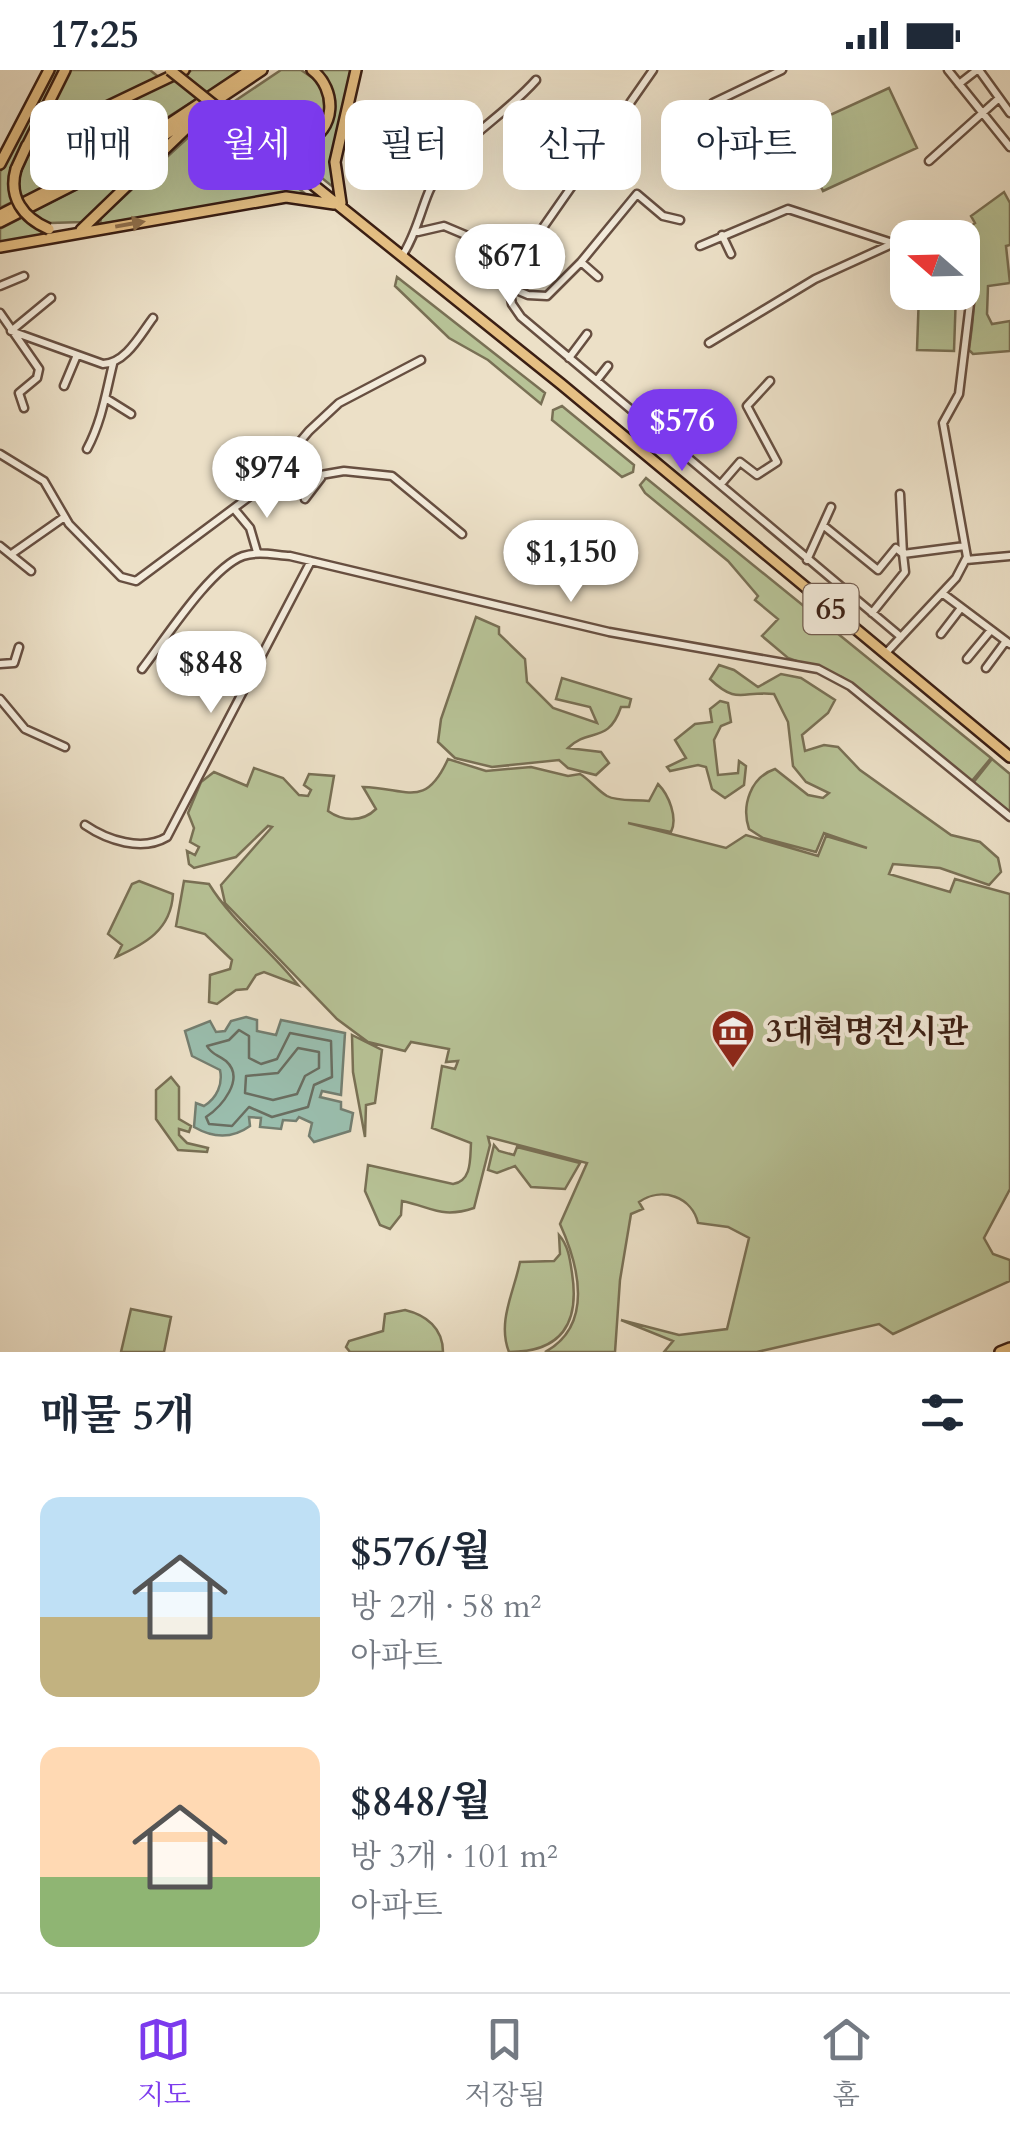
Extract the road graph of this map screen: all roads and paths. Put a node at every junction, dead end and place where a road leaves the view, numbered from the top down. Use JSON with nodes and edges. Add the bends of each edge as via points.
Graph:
{"nodes":[{"id":1,"x":49,"y":70,"type":"edge"},
{"id":2,"x":64,"y":70,"type":"edge"},
{"id":3,"x":170,"y":70,"type":"edge"},
{"id":4,"x":184,"y":70,"type":"edge"},
{"id":5,"x":250,"y":70,"type":"edge"},
{"id":6,"x":262,"y":70,"type":"edge"},
{"id":7,"x":312,"y":70,"type":"edge"},
{"id":8,"x":356,"y":70,"type":"edge"},
{"id":9,"x":653,"y":70,"type":"edge"},
{"id":10,"x":782,"y":70,"type":"edge"},
{"id":11,"x":948,"y":70,"type":"edge"},
{"id":12,"x":978,"y":70,"type":"edge"},
{"id":13,"x":536,"y":80,"type":"dead end"},
{"id":14,"x":959,"y":84,"type":"junction"},
{"id":15,"x":998,"y":99,"type":"junction"},
{"id":16,"x":207,"y":100,"type":"edge"},
{"id":17,"x":220,"y":100,"type":"edge"},
{"id":18,"x":722,"y":100,"type":"edge"},
{"id":19,"x":982,"y":112,"type":"junction"},
{"id":20,"x":1010,"y":113,"type":"edge"},
{"id":21,"x":325,"y":117,"type":"edge"},
{"id":22,"x":188,"y":121,"type":"edge"},
{"id":23,"x":188,"y":126,"type":"edge"},
{"id":24,"x":27,"y":145,"type":"junction"},
{"id":25,"x":1010,"y":146,"type":"edge"},
{"id":26,"x":929,"y":161,"type":"dead end"},
{"id":27,"x":0,"y":164,"type":"edge"},
{"id":28,"x":322,"y":190,"type":"edge"},
{"id":29,"x":342,"y":206,"type":"junction"},
{"id":30,"x":0,"y":218,"type":"edge"},
{"id":31,"x":680,"y":220,"type":"dead end"},
{"id":32,"x":417,"y":232,"type":"junction"},
{"id":33,"x":75,"y":234,"type":"junction"},
{"id":34,"x":722,"y":235,"type":"junction"},
{"id":35,"x":534,"y":243,"type":"junction"},
{"id":36,"x":890,"y":243,"type":"edge"},
{"id":37,"x":700,"y":246,"type":"dead end"},
{"id":38,"x":890,"y":246,"type":"edge"},
{"id":39,"x":0,"y":247,"type":"edge"},
{"id":40,"x":731,"y":254,"type":"dead end"},
{"id":41,"x":402,"y":256,"type":"junction"},
{"id":42,"x":581,"y":262,"type":"junction"},
{"id":43,"x":24,"y":276,"type":"dead end"},
{"id":44,"x":598,"y":276,"type":"dead end"},
{"id":45,"x":0,"y":286,"type":"edge"},
{"id":46,"x":509,"y":287,"type":"junction"},
{"id":47,"x":52,"y":298,"type":"dead end"},
{"id":48,"x":969,"y":310,"type":"edge"},
{"id":49,"x":0,"y":313,"type":"edge"},
{"id":50,"x":153,"y":318,"type":"dead end"},
{"id":51,"x":10,"y":330,"type":"junction"},
{"id":52,"x":587,"y":334,"type":"dead end"},
{"id":53,"x":708,"y":343,"type":"dead end"},
{"id":54,"x":77,"y":354,"type":"junction"},
{"id":55,"x":569,"y":358,"type":"junction"},
{"id":56,"x":421,"y":360,"type":"dead end"},
{"id":57,"x":113,"y":364,"type":"junction"},
{"id":58,"x":608,"y":366,"type":"dead end"},
{"id":59,"x":597,"y":380,"type":"junction"},
{"id":60,"x":770,"y":381,"type":"dead end"},
{"id":61,"x":64,"y":386,"type":"dead end"},
{"id":62,"x":107,"y":399,"type":"junction"},
{"id":63,"x":663,"y":406,"type":"dead end"},
{"id":64,"x":24,"y":408,"type":"dead end"},
{"id":65,"x":130,"y":414,"type":"dead end"},
{"id":66,"x":650,"y":423,"type":"junction"},
{"id":67,"x":87,"y":449,"type":"dead end"},
{"id":68,"x":0,"y":454,"type":"edge"},
{"id":69,"x":288,"y":455,"type":"junction"},
{"id":70,"x":322,"y":476,"type":"junction"},
{"id":71,"x":721,"y":484,"type":"junction"},
{"id":72,"x":900,"y":494,"type":"dead end"},
{"id":73,"x":305,"y":498,"type":"dead end"},
{"id":74,"x":830,"y":507,"type":"dead end"},
{"id":75,"x":234,"y":510,"type":"junction"},
{"id":76,"x":63,"y":518,"type":"junction"},
{"id":77,"x":824,"y":526,"type":"junction"},
{"id":78,"x":462,"y":534,"type":"dead end"},
{"id":79,"x":0,"y":546,"type":"edge"},
{"id":80,"x":965,"y":546,"type":"junction"},
{"id":81,"x":257,"y":552,"type":"junction"},
{"id":82,"x":13,"y":554,"type":"junction"},
{"id":83,"x":904,"y":554,"type":"junction"},
{"id":84,"x":1010,"y":556,"type":"edge"},
{"id":85,"x":807,"y":560,"type":"junction"},
{"id":86,"x":966,"y":560,"type":"junction"},
{"id":87,"x":311,"y":561,"type":"junction"},
{"id":88,"x":31,"y":571,"type":"dead end"},
{"id":89,"x":942,"y":593,"type":"junction"},
{"id":90,"x":961,"y":608,"type":"junction"},
{"id":91,"x":872,"y":613,"type":"junction"},
{"id":92,"x":991,"y":630,"type":"junction"},
{"id":93,"x":941,"y":634,"type":"dead end"},
{"id":94,"x":901,"y":638,"type":"junction"},
{"id":95,"x":1008,"y":643,"type":"edge"},
{"id":96,"x":19,"y":647,"type":"dead end"},
{"id":97,"x":885,"y":654,"type":"junction"},
{"id":98,"x":967,"y":658,"type":"dead end"},
{"id":99,"x":0,"y":664,"type":"edge"},
{"id":100,"x":986,"y":668,"type":"dead end"},
{"id":101,"x":142,"y":670,"type":"dead end"},
{"id":102,"x":0,"y":698,"type":"edge"},
{"id":103,"x":65,"y":746,"type":"dead end"},
{"id":104,"x":1010,"y":757,"type":"edge"},
{"id":105,"x":1010,"y":817,"type":"edge"},
{"id":106,"x":85,"y":825,"type":"dead end"},
{"id":107,"x":1010,"y":1348,"type":"edge"},
{"id":108,"x":1000,"y":1352,"type":"edge"}],
"edges":[{"from":1,"to":27,"type":"main road"},
{"from":2,"to":24,"type":"main road"},
{"from":3,"to":16,"type":"main road","number":"65","bridge":true},
{"from":4,"to":24,"type":"main road"},
{"from":5,"to":30,"type":"main road","via":[[139,144]]},
{"from":6,"to":17,"type":"main road"},
{"from":7,"to":21,"type":"main road","via":[[331,100]]},
{"from":8,"to":29,"type":"main road","via":[[335,162]]},
{"from":9,"to":35,"type":"street"},
{"from":10,"to":18,"type":"street"},
{"from":11,"to":14,"type":"street"},
{"from":12,"to":14,"type":"street"},
{"from":12,"to":15,"type":"street"},
{"from":13,"to":32,"type":"street","via":[[442,169]]},
{"from":14,"to":19,"type":"street"},
{"from":15,"to":19,"type":"street"},
{"from":15,"to":20,"type":"street"},
{"from":19,"to":25,"type":"street"},
{"from":19,"to":26,"type":"street"},
{"from":22,"to":30,"type":"main road","via":[[68,190]]},
{"from":23,"to":33,"type":"main road"},
{"from":24,"to":33,"type":"main road","bridge":true,"via":[[16,168],[17,202],[31,220]]},
{"from":28,"to":29,"type":"main road","number":"65"},
{"from":33,"to":29,"type":"main road","one_way":true,"via":[[286,197]]},
{"from":29,"to":41,"type":"main road","number":"65"},
{"from":31,"to":42,"type":"street","via":[[663,216],[636,194]]},
{"from":32,"to":35,"type":"street","via":[[444,226],[482,242]]},
{"from":32,"to":41,"type":"street"},
{"from":33,"to":39,"type":"main road"},
{"from":34,"to":36,"type":"street","via":[[788,208]]},
{"from":34,"to":37,"type":"street"},
{"from":34,"to":40,"type":"street"},
{"from":35,"to":46,"type":"street"},
{"from":38,"to":53,"type":"street","via":[[815,280]]},
{"from":41,"to":97,"type":"main road","number":"65"},
{"from":42,"to":44,"type":"street"},
{"from":42,"to":46,"type":"street","via":[[547,296]]},
{"from":43,"to":45,"type":"street"},
{"from":46,"to":55,"type":"street","via":[[514,310]]},
{"from":47,"to":51,"type":"street"},
{"from":48,"to":80,"type":"street","via":[[959,394],[942,423]]},
{"from":49,"to":51,"type":"street"},
{"from":50,"to":57,"type":"street"},
{"from":51,"to":54,"type":"street"},
{"from":51,"to":64,"type":"street","via":[[39,369],[20,394]]},
{"from":52,"to":55,"type":"street"},
{"from":54,"to":57,"type":"street"},
{"from":54,"to":61,"type":"street"},
{"from":55,"to":59,"type":"street"},
{"from":56,"to":69,"type":"street","via":[[339,403]]},
{"from":57,"to":62,"type":"street","via":[[104,384]]},
{"from":58,"to":59,"type":"street"},
{"from":59,"to":66,"type":"street"},
{"from":60,"to":71,"type":"street","via":[[747,406],[777,462],[757,474],[740,462]]},
{"from":62,"to":65,"type":"street"},
{"from":62,"to":67,"type":"street"},
{"from":63,"to":66,"type":"street"},
{"from":66,"to":71,"type":"street"},
{"from":68,"to":76,"type":"street","via":[[44,480]]},
{"from":69,"to":70,"type":"street"},
{"from":69,"to":75,"type":"street"},
{"from":70,"to":73,"type":"street"},
{"from":70,"to":78,"type":"street","via":[[392,476]]},
{"from":71,"to":85,"type":"street"},
{"from":72,"to":83,"type":"street"},
{"from":74,"to":77,"type":"street"},
{"from":75,"to":76,"type":"street","via":[[136,581],[121,577]]},
{"from":75,"to":81,"type":"street","via":[[250,528]]},
{"from":76,"to":82,"type":"street"},
{"from":77,"to":83,"type":"street","via":[[878,570],[896,548]]},
{"from":77,"to":85,"type":"street"},
{"from":79,"to":82,"type":"street"},
{"from":80,"to":83,"type":"street"},
{"from":80,"to":86,"type":"street"},
{"from":81,"to":87,"type":"street"},
{"from":81,"to":101,"type":"street","via":[[224,569]]},
{"from":82,"to":88,"type":"street"},
{"from":83,"to":91,"type":"street","via":[[904,572]]},
{"from":84,"to":86,"type":"street"},
{"from":85,"to":91,"type":"street"},
{"from":86,"to":89,"type":"street"},
{"from":87,"to":105,"type":"street","via":[[608,632],[830,674]]},
{"from":87,"to":106,"type":"street","via":[[167,838],[120,841]]},
{"from":89,"to":90,"type":"street"},
{"from":89,"to":94,"type":"street"},
{"from":90,"to":92,"type":"street"},
{"from":90,"to":93,"type":"street"},
{"from":91,"to":94,"type":"street"},
{"from":92,"to":95,"type":"street"},
{"from":92,"to":98,"type":"street"},
{"from":94,"to":97,"type":"street"},
{"from":95,"to":100,"type":"street"},
{"from":96,"to":99,"type":"street","via":[[14,662]]},
{"from":97,"to":104,"type":"main road","number":"65"},
{"from":102,"to":103,"type":"street","via":[[25,729]]},
{"from":107,"to":108,"type":"main road"}]}
